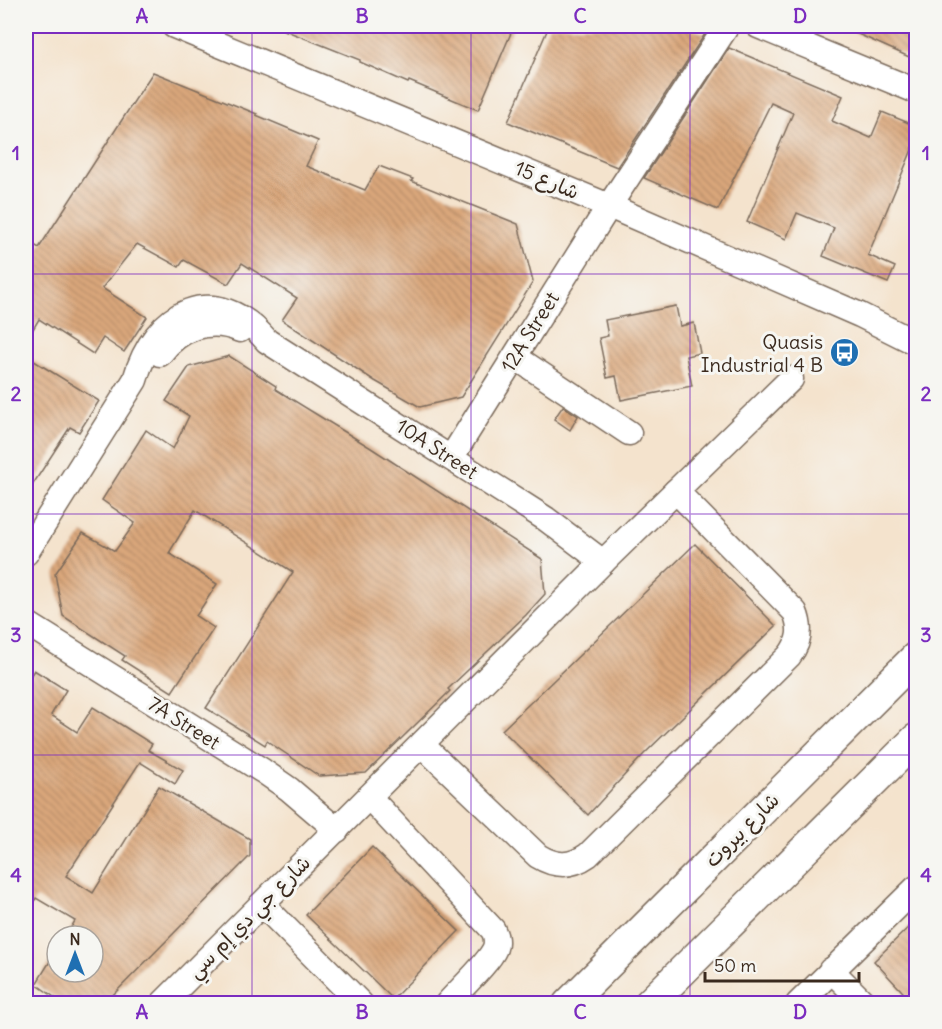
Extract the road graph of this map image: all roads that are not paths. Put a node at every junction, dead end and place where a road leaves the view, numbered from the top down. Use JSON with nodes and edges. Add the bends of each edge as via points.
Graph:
{"nodes":[{"id":1,"x":727,"y":26,"type":"edge"},
{"id":2,"x":758,"y":26,"type":"edge"},
{"id":3,"x":182,"y":27,"type":"edge"},
{"id":4,"x":916,"y":91,"type":"edge"},
{"id":5,"x":609,"y":206,"type":"junction"},
{"id":6,"x":915,"y":339,"type":"edge"},
{"id":7,"x":515,"y":357,"type":"junction"},
{"id":8,"x":791,"y":379,"type":"dead end"},
{"id":9,"x":629,"y":433,"type":"dead end"},
{"id":10,"x":452,"y":458,"type":"junction"},
{"id":11,"x":676,"y":490,"type":"junction"},
{"id":12,"x":26,"y":553,"type":"edge"},
{"id":13,"x":603,"y":562,"type":"junction"},
{"id":14,"x":26,"y":624,"type":"edge"},
{"id":15,"x":916,"y":647,"type":"edge"},
{"id":16,"x":916,"y":657,"type":"edge"},
{"id":17,"x":893,"y":681,"type":"junction"},
{"id":18,"x":916,"y":739,"type":"edge"},
{"id":19,"x":422,"y":745,"type":"junction"},
{"id":20,"x":369,"y":797,"type":"junction"},
{"id":21,"x":337,"y":830,"type":"junction"},
{"id":22,"x":916,"y":888,"type":"edge"},
{"id":23,"x":262,"y":904,"type":"junction"},
{"id":24,"x":831,"y":970,"type":"junction"},
{"id":25,"x":162,"y":1004,"type":"edge"},
{"id":26,"x":360,"y":1004,"type":"edge"},
{"id":27,"x":447,"y":1004,"type":"edge"},
{"id":28,"x":568,"y":1004,"type":"edge"},
{"id":29,"x":649,"y":1004,"type":"edge"},
{"id":30,"x":798,"y":1004,"type":"edge"},
{"id":31,"x":865,"y":1004,"type":"edge"}],
"edges":[{"from":1,"to":5,"type":"street","name":"12A Street"},
{"from":2,"to":4,"type":"street"},
{"from":3,"to":5,"type":"street","name":"شارع 15"},
{"from":5,"to":6,"type":"street","name":"شارع 15"},
{"from":5,"to":7,"type":"street","name":"12A Street"},
{"from":7,"to":9,"type":"street"},
{"from":7,"to":10,"type":"street","name":"12A Street"},
{"from":8,"to":11,"type":"street","name":"شارع جي دي إم سي"},
{"from":10,"to":12,"type":"street","name":"10A Street","via":[[267,340],[224,325],[194,327],[168,343],[135,380]]},
{"from":10,"to":13,"type":"street","name":"10A Street","via":[[556,525]]},
{"from":11,"to":13,"type":"street","name":"شارع جي دي إم سي"},
{"from":11,"to":19,"type":"street","via":[[795,612],[800,635],[789,656],[588,855],[573,863],[556,864],[538,856]]},
{"from":13,"to":19,"type":"street","name":"شارع جي دي إم سي"},
{"from":14,"to":21,"type":"street","name":"7A Street","via":[[263,771]]},
{"from":15,"to":17,"type":"street"},
{"from":16,"to":17,"type":"main road","name":"شارع بيروت"},
{"from":17,"to":28,"type":"main road","name":"شارع بيروت"},
{"from":18,"to":29,"type":"main road"},
{"from":19,"to":20,"type":"street","name":"شارع جي دي إم سي"},
{"from":20,"to":21,"type":"street","name":"شارع جي دي إم سي"},
{"from":20,"to":27,"type":"street","via":[[496,936],[491,956]]},
{"from":21,"to":23,"type":"street","name":"شارع جي دي إم سي"},
{"from":22,"to":24,"type":"street"},
{"from":23,"to":25,"type":"street","name":"شارع جي دي إم سي"},
{"from":23,"to":26,"type":"street"},
{"from":24,"to":30,"type":"street"},
{"from":24,"to":31,"type":"street"}]}
